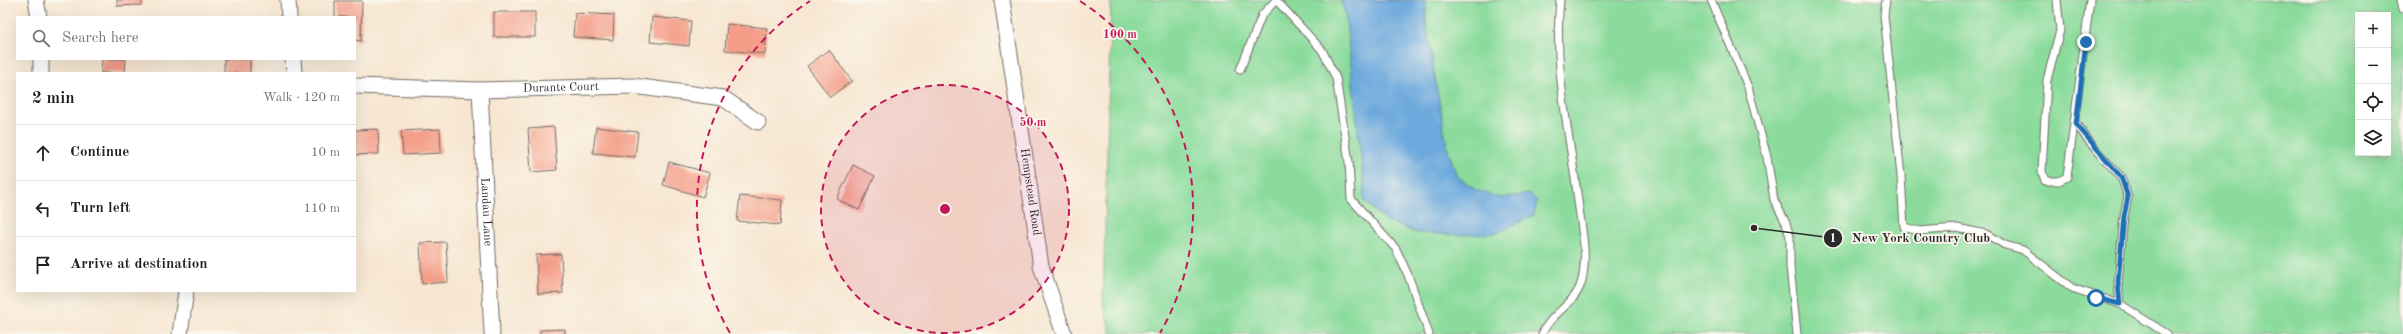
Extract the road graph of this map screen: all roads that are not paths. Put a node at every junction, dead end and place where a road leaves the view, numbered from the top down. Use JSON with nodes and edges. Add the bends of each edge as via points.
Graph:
{"nodes":[{"id":1,"x":36,"y":0,"type":"edge"},
{"id":2,"x":288,"y":0,"type":"edge"},
{"id":3,"x":1002,"y":0,"type":"edge"},
{"id":4,"x":1276,"y":0,"type":"edge"},
{"id":5,"x":1560,"y":0,"type":"edge"},
{"id":6,"x":1711,"y":0,"type":"edge"},
{"id":7,"x":1886,"y":0,"type":"edge"},
{"id":8,"x":2057,"y":0,"type":"edge"},
{"id":9,"x":2090,"y":0,"type":"edge"},
{"id":10,"x":2401,"y":0,"type":"edge"},
{"id":11,"x":2403,"y":9,"type":"edge"},
{"id":12,"x":39,"y":16,"type":"edge"},
{"id":13,"x":289,"y":16,"type":"edge"},
{"id":14,"x":41,"y":60,"type":"edge"},
{"id":15,"x":293,"y":60,"type":"edge"},
{"id":16,"x":1240,"y":70,"type":"dead end"},
{"id":17,"x":40,"y":72,"type":"edge"},
{"id":18,"x":294,"y":72,"type":"edge"},
{"id":19,"x":356,"y":86,"type":"edge"},
{"id":20,"x":480,"y":90,"type":"junction"},
{"id":21,"x":758,"y":122,"type":"dead end"},
{"id":22,"x":2076,"y":124,"type":"junction"},
{"id":23,"x":186,"y":292,"type":"edge"},
{"id":24,"x":2120,"y":304,"type":"junction"},
{"id":25,"x":180,"y":334,"type":"edge"},
{"id":26,"x":492,"y":334,"type":"edge"},
{"id":27,"x":1064,"y":334,"type":"edge"},
{"id":28,"x":1429,"y":334,"type":"edge"},
{"id":29,"x":1542,"y":334,"type":"edge"},
{"id":30,"x":1797,"y":334,"type":"edge"},
{"id":31,"x":2167,"y":334,"type":"edge"}],
"edges":[{"from":1,"to":12,"type":"street"},
{"from":2,"to":13,"type":"street"},
{"from":3,"to":27,"type":"street","name":"Hempstead Road","via":[[1041,266]]},
{"from":4,"to":16,"type":"lane","via":[[1262,15]]},
{"from":4,"to":28,"type":"lane","via":[[1322,50],[1336,78],[1349,162],[1351,199],[1396,249]]},
{"from":5,"to":29,"type":"lane","via":[[1557,28],[1560,74],[1583,242],[1582,279],[1575,298],[1545,325]]},
{"from":6,"to":30,"type":"lane","via":[[1748,87],[1767,158],[1774,200],[1786,222],[1790,237],[1790,266]]},
{"from":7,"to":24,"type":"lane","via":[[1884,16],[1904,226],[1919,231],[1957,228],[1986,234],[2005,245],[2023,250],[2072,288]]},
{"from":8,"to":22,"type":"lane","via":[[2060,30],[2047,80],[2042,171],[2045,181],[2059,181],[2067,177]]},
{"from":9,"to":22,"type":"lane"},
{"from":10,"to":11,"type":"lane"},
{"from":14,"to":17,"type":"street"},
{"from":15,"to":18,"type":"street"},
{"from":19,"to":20,"type":"street","name":"Durante Court"},
{"from":20,"to":21,"type":"street","name":"Durante Court","via":[[633,86],[723,98]]},
{"from":20,"to":26,"type":"street","name":"Landau Lane"},
{"from":22,"to":24,"type":"lane","via":[[2121,177],[2128,197],[2118,282]]},
{"from":23,"to":25,"type":"street"},
{"from":24,"to":31,"type":"lane"}]}
